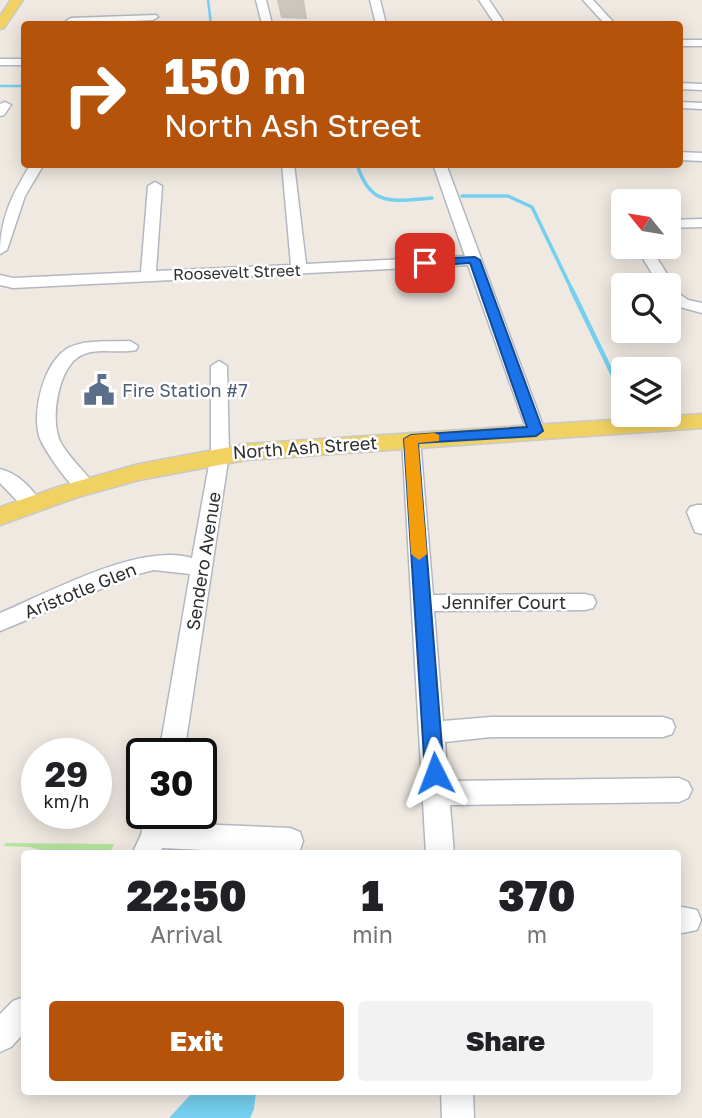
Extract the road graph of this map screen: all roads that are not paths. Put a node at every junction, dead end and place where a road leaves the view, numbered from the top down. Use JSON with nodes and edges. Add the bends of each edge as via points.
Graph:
{"nodes":[{"id":1,"x":17,"y":0,"type":"edge"},
{"id":2,"x":261,"y":0,"type":"edge"},
{"id":3,"x":375,"y":0,"type":"edge"},
{"id":4,"x":484,"y":0,"type":"edge"},
{"id":5,"x":588,"y":0,"type":"edge"},
{"id":6,"x":153,"y":17,"type":"edge"},
{"id":7,"x":71,"y":21,"type":"dead end"},
{"id":8,"x":266,"y":21,"type":"edge"},
{"id":9,"x":380,"y":21,"type":"edge"},
{"id":10,"x":498,"y":21,"type":"edge"},
{"id":11,"x":607,"y":21,"type":"edge"},
{"id":12,"x":0,"y":25,"type":"edge"},
{"id":13,"x":683,"y":43,"type":"edge"},
{"id":14,"x":702,"y":43,"type":"edge"},
{"id":15,"x":0,"y":62,"type":"edge"},
{"id":16,"x":21,"y":62,"type":"edge"},
{"id":17,"x":683,"y":86,"type":"edge"},
{"id":18,"x":702,"y":87,"type":"edge"},
{"id":19,"x":683,"y":105,"type":"edge"},
{"id":20,"x":702,"y":106,"type":"edge"},
{"id":21,"x":683,"y":156,"type":"edge"},
{"id":22,"x":702,"y":157,"type":"edge"},
{"id":23,"x":36,"y":168,"type":"edge"},
{"id":24,"x":288,"y":168,"type":"edge"},
{"id":25,"x":440,"y":168,"type":"edge"},
{"id":26,"x":155,"y":186,"type":"dead end"},
{"id":27,"x":6,"y":213,"type":"edge"},
{"id":28,"x":702,"y":223,"type":"edge"},
{"id":29,"x":681,"y":224,"type":"edge"},
{"id":30,"x":0,"y":250,"type":"edge"},
{"id":31,"x":475,"y":260,"type":"junction"},
{"id":32,"x":299,"y":270,"type":"junction"},
{"id":33,"x":148,"y":276,"type":"junction"},
{"id":34,"x":0,"y":280,"type":"edge"},
{"id":35,"x":681,"y":302,"type":"edge"},
{"id":36,"x":702,"y":309,"type":"edge"},
{"id":37,"x":130,"y":346,"type":"dead end"},
{"id":38,"x":219,"y":366,"type":"dead end"},
{"id":39,"x":702,"y":421,"type":"edge"},
{"id":40,"x":536,"y":431,"type":"junction"},
{"id":41,"x":411,"y":439,"type":"junction"},
{"id":42,"x":220,"y":454,"type":"junction"},
{"id":43,"x":0,"y":475,"type":"edge"},
{"id":44,"x":85,"y":486,"type":"junction"},
{"id":45,"x":32,"y":504,"type":"junction"},
{"id":46,"x":702,"y":512,"type":"edge"},
{"id":47,"x":0,"y":516,"type":"edge"},
{"id":48,"x":702,"y":527,"type":"edge"},
{"id":49,"x":201,"y":570,"type":"junction"},
{"id":50,"x":585,"y":602,"type":"dead end"},
{"id":51,"x":423,"y":603,"type":"junction"},
{"id":52,"x":0,"y":622,"type":"edge"},
{"id":53,"x":663,"y":727,"type":"dead end"},
{"id":54,"x":432,"y":733,"type":"junction"},
{"id":55,"x":174,"y":738,"type":"edge"},
{"id":56,"x":678,"y":790,"type":"dead end"},
{"id":57,"x":436,"y":793,"type":"junction"},
{"id":58,"x":153,"y":834,"type":"edge"},
{"id":59,"x":290,"y":841,"type":"dead end"},
{"id":60,"x":440,"y":850,"type":"edge"},
{"id":61,"x":21,"y":1015,"type":"edge"},
{"id":62,"x":0,"y":1036,"type":"edge"},
{"id":63,"x":457,"y":1095,"type":"edge"},
{"id":64,"x":458,"y":1118,"type":"edge"}],
"edges":[{"from":1,"to":12,"type":"main road"},
{"from":2,"to":8,"type":"street"},
{"from":3,"to":9,"type":"street"},
{"from":4,"to":10,"type":"street"},
{"from":5,"to":11,"type":"street"},
{"from":6,"to":7,"type":"street"},
{"from":13,"to":14,"type":"street"},
{"from":15,"to":16,"type":"street"},
{"from":17,"to":18,"type":"street"},
{"from":19,"to":20,"type":"street"},
{"from":21,"to":22,"type":"street"},
{"from":23,"to":27,"type":"street"},
{"from":24,"to":32,"type":"street"},
{"from":25,"to":31,"type":"street"},
{"from":26,"to":33,"type":"street"},
{"from":27,"to":30,"type":"street"},
{"from":28,"to":29,"type":"street"},
{"from":31,"to":32,"type":"street","name":"Roosevelt Street"},
{"from":31,"to":40,"type":"street"},
{"from":32,"to":33,"type":"street","name":"Roosevelt Street"},
{"from":33,"to":34,"type":"street","name":"Roosevelt Street"},
{"from":35,"to":36,"type":"street"},
{"from":37,"to":44,"type":"street","via":[[75,351],[55,374],[47,427],[50,440]]},
{"from":38,"to":42,"type":"street","name":"Sendero Avenue"},
{"from":39,"to":40,"type":"main road","name":"North Ash Street"},
{"from":40,"to":41,"type":"main road","name":"North Ash Street"},
{"from":41,"to":42,"type":"main road","name":"North Ash Street"},
{"from":41,"to":51,"type":"street"},
{"from":42,"to":44,"type":"main road","name":"North Ash Street"},
{"from":42,"to":49,"type":"street","name":"Sendero Avenue"},
{"from":43,"to":45,"type":"street","via":[[12,481]]},
{"from":44,"to":45,"type":"main road","name":"North Ash Street"},
{"from":45,"to":47,"type":"main road","name":"North Ash Street"},
{"from":46,"to":48,"type":"street","via":[[696,512]]},
{"from":49,"to":52,"type":"street","name":"Aristotle Glen","via":[[154,562]]},
{"from":49,"to":55,"type":"street","name":"Sendero Avenue"},
{"from":50,"to":51,"type":"street","name":"Jennifer Court"},
{"from":51,"to":54,"type":"street"},
{"from":53,"to":54,"type":"street","via":[[491,727]]},
{"from":54,"to":57,"type":"street"},
{"from":56,"to":57,"type":"street"},
{"from":57,"to":60,"type":"street"},
{"from":58,"to":59,"type":"street"},
{"from":61,"to":62,"type":"street"},
{"from":63,"to":64,"type":"street"}]}
